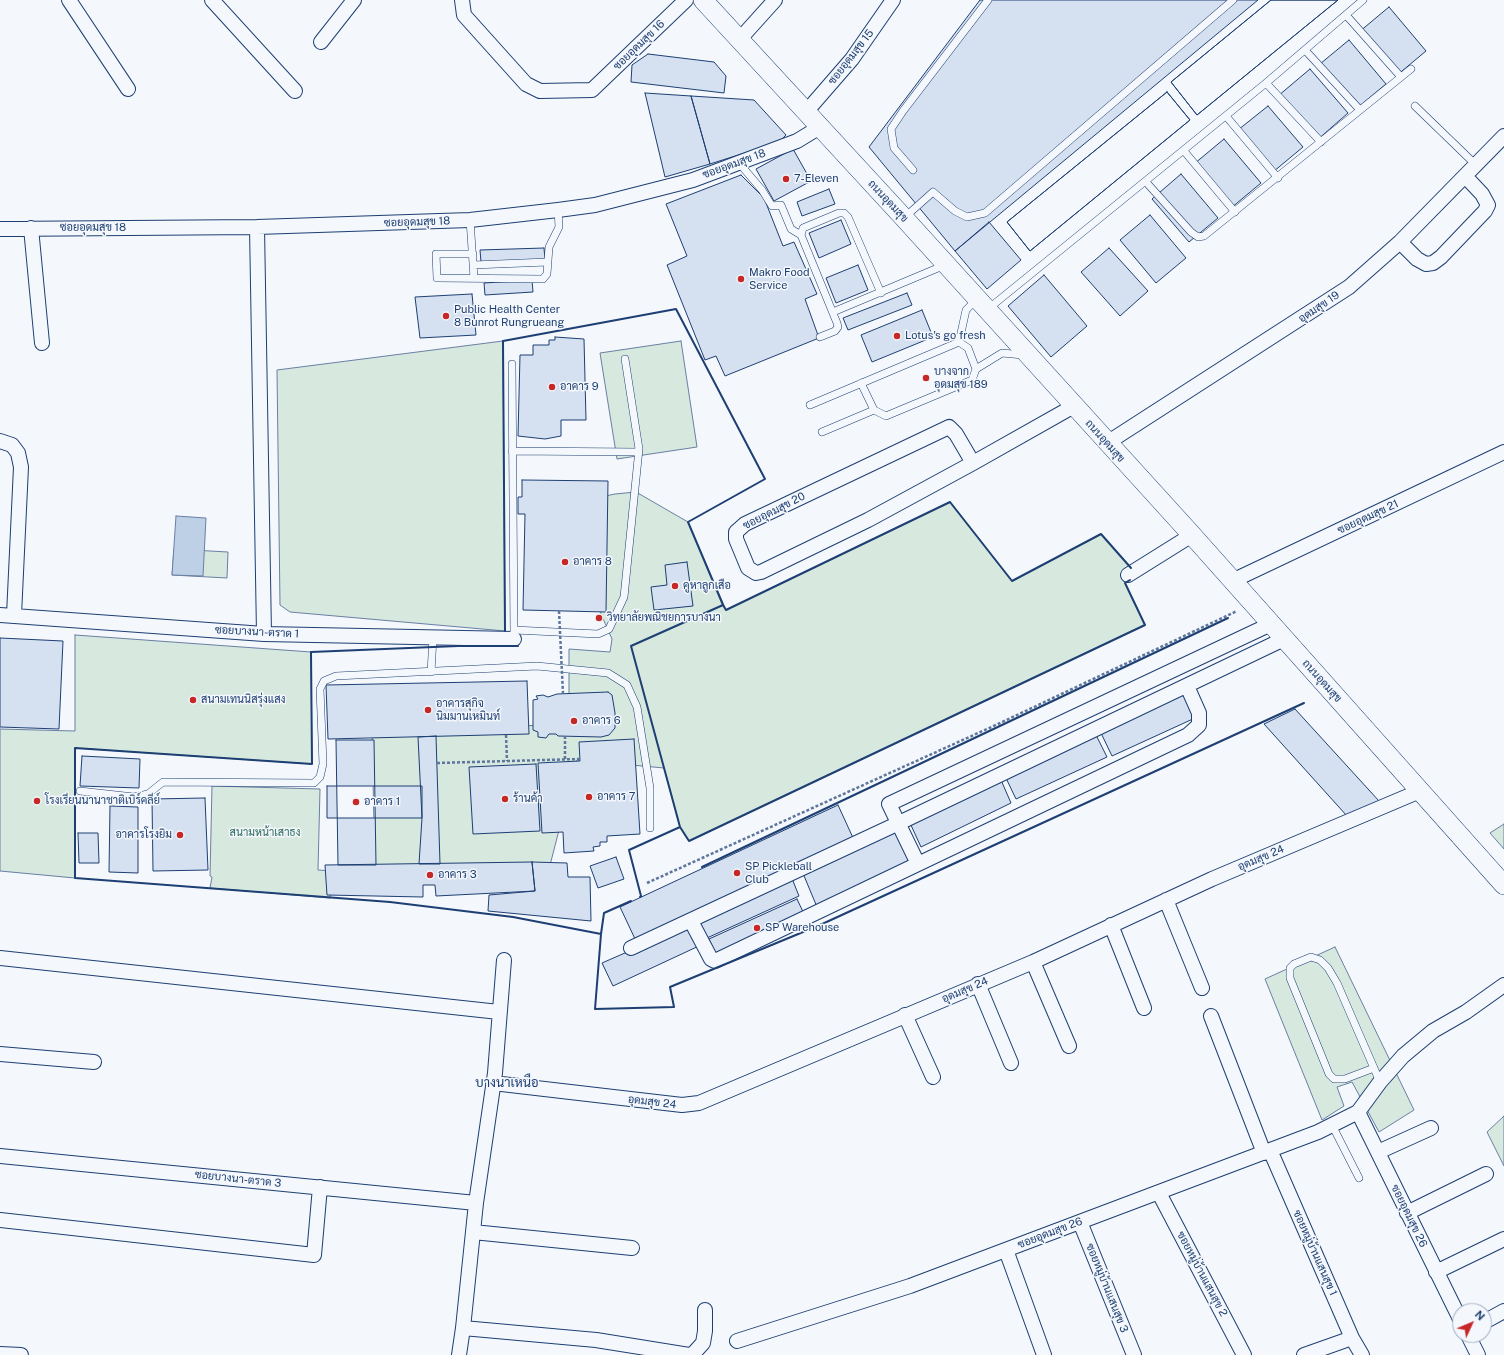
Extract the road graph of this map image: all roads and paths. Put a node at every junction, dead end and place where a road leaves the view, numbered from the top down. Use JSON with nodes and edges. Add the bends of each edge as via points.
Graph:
{"nodes":[{"id":1,"x":69,"y":0,"type":"edge"},
{"id":2,"x":212,"y":0,"type":"edge"},
{"id":3,"x":354,"y":0,"type":"edge"},
{"id":4,"x":462,"y":0,"type":"edge"},
{"id":5,"x":686,"y":0,"type":"edge"},
{"id":6,"x":703,"y":0,"type":"edge"},
{"id":7,"x":775,"y":0,"type":"edge"},
{"id":8,"x":893,"y":0,"type":"edge"},
{"id":9,"x":988,"y":0,"type":"edge"},
{"id":10,"x":1233,"y":0,"type":"edge"},
{"id":11,"x":1363,"y":0,"type":"edge"},
{"id":12,"x":1346,"y":14,"type":"junction"},
{"id":13,"x":738,"y":40,"type":"junction"},
{"id":14,"x":321,"y":42,"type":"dead end"},
{"id":15,"x":1305,"y":50,"type":"junction"},
{"id":16,"x":1410,"y":69,"type":"dead end"},
{"id":17,"x":1401,"y":77,"type":"junction"},
{"id":18,"x":1266,"y":84,"type":"junction"},
{"id":19,"x":128,"y":89,"type":"dead end"},
{"id":20,"x":295,"y":91,"type":"dead end"},
{"id":21,"x":1415,"y":106,"type":"dead end"},
{"id":22,"x":1360,"y":110,"type":"junction"},
{"id":23,"x":806,"y":112,"type":"junction"},
{"id":24,"x":1226,"y":116,"type":"junction"},
{"id":25,"x":820,"y":127,"type":"junction"},
{"id":26,"x":1504,"y":136,"type":"edge"},
{"id":27,"x":1321,"y":142,"type":"junction"},
{"id":28,"x":1184,"y":151,"type":"junction"},
{"id":29,"x":738,"y":163,"type":"junction"},
{"id":30,"x":1476,"y":165,"type":"junction"},
{"id":31,"x":913,"y":170,"type":"dead end"},
{"id":32,"x":1465,"y":176,"type":"junction"},
{"id":33,"x":1278,"y":178,"type":"junction"},
{"id":34,"x":1146,"y":182,"type":"junction"},
{"id":35,"x":558,"y":210,"type":"junction"},
{"id":36,"x":1235,"y":212,"type":"junction"},
{"id":37,"x":904,"y":218,"type":"junction"},
{"id":38,"x":470,"y":220,"type":"junction"},
{"id":39,"x":257,"y":227,"type":"junction"},
{"id":40,"x":0,"y":228,"type":"edge"},
{"id":41,"x":31,"y":228,"type":"junction"},
{"id":42,"x":801,"y":235,"type":"junction"},
{"id":43,"x":1400,"y":242,"type":"junction"},
{"id":44,"x":473,"y":254,"type":"junction"},
{"id":45,"x":548,"y":262,"type":"junction"},
{"id":46,"x":474,"y":265,"type":"junction"},
{"id":47,"x":945,"y":265,"type":"junction"},
{"id":48,"x":474,"y":278,"type":"junction"},
{"id":49,"x":881,"y":293,"type":"junction"},
{"id":50,"x":982,"y":305,"type":"junction"},
{"id":51,"x":833,"y":312,"type":"junction"},
{"id":52,"x":820,"y":337,"type":"dead end"},
{"id":53,"x":959,"y":342,"type":"junction"},
{"id":54,"x":42,"y":343,"type":"dead end"},
{"id":55,"x":1027,"y":355,"type":"junction"},
{"id":56,"x":625,"y":359,"type":"dead end"},
{"id":57,"x":512,"y":364,"type":"dead end"},
{"id":58,"x":976,"y":369,"type":"junction"},
{"id":59,"x":861,"y":383,"type":"junction"},
{"id":60,"x":810,"y":405,"type":"dead end"},
{"id":61,"x":1074,"y":406,"type":"junction"},
{"id":62,"x":874,"y":410,"type":"junction"},
{"id":63,"x":822,"y":432,"type":"dead end"},
{"id":64,"x":0,"y":441,"type":"edge"},
{"id":65,"x":1107,"y":443,"type":"junction"},
{"id":66,"x":512,"y":451,"type":"junction"},
{"id":67,"x":638,"y":452,"type":"junction"},
{"id":68,"x":1504,"y":452,"type":"edge"},
{"id":69,"x":973,"y":463,"type":"junction"},
{"id":70,"x":1192,"y":536,"type":"junction"},
{"id":71,"x":1128,"y":575,"type":"dead end"},
{"id":72,"x":1232,"y":581,"type":"junction"},
{"id":73,"x":1253,"y":604,"type":"junction"},
{"id":74,"x":559,"y":611,"type":"dead end"},
{"id":75,"x":0,"y":615,"type":"edge"},
{"id":76,"x":14,"y":615,"type":"junction"},
{"id":77,"x":1271,"y":624,"type":"junction"},
{"id":78,"x":264,"y":634,"type":"junction"},
{"id":79,"x":514,"y":634,"type":"junction"},
{"id":80,"x":433,"y":638,"type":"junction"},
{"id":81,"x":1284,"y":639,"type":"junction"},
{"id":82,"x":1187,"y":664,"type":"junction"},
{"id":83,"x":431,"y":672,"type":"junction"},
{"id":84,"x":1191,"y":684,"type":"junction"},
{"id":85,"x":563,"y":694,"type":"dead end"},
{"id":86,"x":506,"y":735,"type":"dead end"},
{"id":87,"x":565,"y":736,"type":"dead end"},
{"id":88,"x":565,"y":759,"type":"junction"},
{"id":89,"x":580,"y":759,"type":"dead end"},
{"id":90,"x":507,"y":761,"type":"junction"},
{"id":91,"x":437,"y":763,"type":"dead end"},
{"id":92,"x":80,"y":791,"type":"dead end"},
{"id":93,"x":1420,"y":791,"type":"junction"},
{"id":94,"x":899,"y":823,"type":"junction"},
{"id":95,"x":650,"y":828,"type":"dead end"},
{"id":96,"x":918,"y":864,"type":"junction"},
{"id":97,"x":648,"y":884,"type":"dead end"},
{"id":98,"x":1504,"y":885,"type":"edge"},
{"id":99,"x":1166,"y":900,"type":"junction"},
{"id":100,"x":691,"y":920,"type":"junction"},
{"id":101,"x":1111,"y":925,"type":"junction"},
{"id":102,"x":631,"y":948,"type":"dead end"},
{"id":103,"x":0,"y":958,"type":"edge"},
{"id":104,"x":504,"y":960,"type":"dead end"},
{"id":105,"x":1033,"y":962,"type":"junction"},
{"id":106,"x":978,"y":984,"type":"junction"},
{"id":107,"x":1504,"y":985,"type":"edge"},
{"id":108,"x":1202,"y":988,"type":"dead end"},
{"id":109,"x":1144,"y":1008,"type":"dead end"},
{"id":110,"x":499,"y":1012,"type":"junction"},
{"id":111,"x":905,"y":1015,"type":"junction"},
{"id":112,"x":1211,"y":1016,"type":"dead end"},
{"id":113,"x":1069,"y":1046,"type":"dead end"},
{"id":114,"x":0,"y":1054,"type":"edge"},
{"id":115,"x":94,"y":1062,"type":"dead end"},
{"id":116,"x":1010,"y":1063,"type":"dead end"},
{"id":117,"x":1374,"y":1068,"type":"junction"},
{"id":118,"x":933,"y":1077,"type":"dead end"},
{"id":119,"x":1380,"y":1082,"type":"junction"},
{"id":120,"x":493,"y":1083,"type":"junction"},
{"id":121,"x":1358,"y":1112,"type":"junction"},
{"id":122,"x":1332,"y":1125,"type":"junction"},
{"id":123,"x":1431,"y":1128,"type":"dead end"},
{"id":124,"x":1267,"y":1151,"type":"junction"},
{"id":125,"x":1378,"y":1152,"type":"junction"},
{"id":126,"x":0,"y":1156,"type":"edge"},
{"id":127,"x":1486,"y":1174,"type":"dead end"},
{"id":128,"x":1359,"y":1178,"type":"dead end"},
{"id":129,"x":320,"y":1187,"type":"junction"},
{"id":130,"x":1159,"y":1193,"type":"junction"},
{"id":131,"x":476,"y":1203,"type":"junction"},
{"id":132,"x":1407,"y":1213,"type":"junction"},
{"id":133,"x":0,"y":1220,"type":"edge"},
{"id":134,"x":1080,"y":1222,"type":"junction"},
{"id":135,"x":473,"y":1232,"type":"junction"},
{"id":136,"x":1504,"y":1239,"type":"edge"},
{"id":137,"x":632,"y":1248,"type":"dead end"},
{"id":138,"x":1006,"y":1250,"type":"junction"},
{"id":139,"x":1436,"y":1272,"type":"junction"},
{"id":140,"x":1452,"y":1303,"type":"edge"},
{"id":141,"x":705,"y":1310,"type":"dead end"},
{"id":142,"x":1504,"y":1311,"type":"edge"},
{"id":143,"x":1492,"y":1318,"type":"edge"},
{"id":144,"x":464,"y":1328,"type":"junction"},
{"id":145,"x":1352,"y":1338,"type":"junction"},
{"id":146,"x":737,"y":1341,"type":"dead end"},
{"id":147,"x":1472,"y":1343,"type":"edge"},
{"id":148,"x":0,"y":1354,"type":"edge"},
{"id":149,"x":21,"y":1355,"type":"edge"},
{"id":150,"x":459,"y":1355,"type":"edge"},
{"id":151,"x":1044,"y":1355,"type":"edge"},
{"id":152,"x":1134,"y":1355,"type":"edge"},
{"id":153,"x":1244,"y":1355,"type":"edge"},
{"id":154,"x":1304,"y":1355,"type":"edge"},
{"id":155,"x":1362,"y":1355,"type":"edge"},
{"id":156,"x":1478,"y":1355,"type":"edge"}],
"edges":[{"from":1,"to":19,"type":"street"},
{"from":2,"to":20,"type":"street"},
{"from":3,"to":14,"type":"street"},
{"from":4,"to":5,"type":"street","name":"ซอยอุดมสุข 16","via":[[464,15],[526,84],[540,92],[592,90]]},
{"from":6,"to":13,"type":"main road","name":"ถนนอุดมสุข"},
{"from":7,"to":13,"type":"street"},
{"from":8,"to":23,"type":"street","name":"ซอยอุดมสุข 15","via":[[852,59]]},
{"from":9,"to":31,"type":"lane","via":[[891,129],[894,148]]},
{"from":10,"to":37,"type":"lane","via":[[985,213],[967,217],[955,211],[933,192]]},
{"from":11,"to":12,"type":"lane"},
{"from":12,"to":15,"type":"lane"},
{"from":12,"to":17,"type":"lane"},
{"from":13,"to":23,"type":"main road","name":"ถนนอุดมสุข"},
{"from":15,"to":18,"type":"lane"},
{"from":15,"to":22,"type":"lane"},
{"from":16,"to":17,"type":"lane"},
{"from":17,"to":22,"type":"lane"},
{"from":18,"to":24,"type":"lane"},
{"from":18,"to":27,"type":"lane"},
{"from":21,"to":30,"type":"lane"},
{"from":22,"to":27,"type":"lane"},
{"from":23,"to":25,"type":"main road","name":"ถนนอุดมสุข"},
{"from":24,"to":28,"type":"lane"},
{"from":24,"to":33,"type":"lane"},
{"from":25,"to":29,"type":"street","name":"ซอยอุดมสุข 18","via":[[797,141]]},
{"from":25,"to":37,"type":"main road","name":"ถนนอุดมสุข"},
{"from":26,"to":30,"type":"street","name":"อุดมสุข 19"},
{"from":27,"to":33,"type":"lane"},
{"from":28,"to":34,"type":"lane"},
{"from":28,"to":36,"type":"lane"},
{"from":29,"to":35,"type":"street","name":"ซอยอุดมสุข 18","via":[[693,180],[595,204]]},
{"from":29,"to":42,"type":"lane","via":[[762,190],[772,206],[781,205],[791,229]]},
{"from":30,"to":32,"type":"street","name":"อุดมสุข 19"},
{"from":32,"to":43,"type":"street","name":"อุดมสุข 19"},
{"from":32,"to":43,"type":"street","via":[[1482,194],[1488,205],[1441,257],[1433,263],[1426,264]]},
{"from":33,"to":36,"type":"lane"},
{"from":34,"to":36,"type":"lane","via":[[1198,237],[1204,236]]},
{"from":34,"to":50,"type":"lane"},
{"from":35,"to":38,"type":"street","name":"ซอยอุดมสุข 18"},
{"from":35,"to":45,"type":"lane","via":[[559,227],[549,247]]},
{"from":37,"to":47,"type":"main road","name":"ถนนอุดมสุข"},
{"from":38,"to":39,"type":"street","name":"ซอยอุดมสุข 18"},
{"from":38,"to":44,"type":"lane"},
{"from":39,"to":41,"type":"street","name":"ซอยอุดมสุข 18"},
{"from":39,"to":78,"type":"street"},
{"from":40,"to":41,"type":"street","name":"ซอยอุดมสุข 18"},
{"from":41,"to":54,"type":"street"},
{"from":42,"to":49,"type":"lane","via":[[803,228],[844,213]]},
{"from":42,"to":51,"type":"lane"},
{"from":43,"to":65,"type":"street","name":"อุดมสุข 19","via":[[1349,287]]},
{"from":44,"to":46,"type":"lane"},
{"from":44,"to":48,"type":"lane","via":[[436,254],[436,278]]},
{"from":45,"to":46,"type":"lane"},
{"from":45,"to":48,"type":"lane","via":[[547,274],[543,279]]},
{"from":46,"to":48,"type":"lane"},
{"from":47,"to":49,"type":"lane"},
{"from":47,"to":50,"type":"main road","name":"ถนนอุดมสุข"},
{"from":49,"to":51,"type":"lane"},
{"from":50,"to":53,"type":"lane","via":[[966,310]]},
{"from":50,"to":55,"type":"main road","name":"ถนนอุดมสุข"},
{"from":51,"to":52,"type":"lane","via":[[838,327],[835,331]]},
{"from":53,"to":58,"type":"lane","via":[[968,348]]},
{"from":53,"to":59,"type":"lane"},
{"from":55,"to":58,"type":"lane","via":[[1002,353]]},
{"from":55,"to":61,"type":"main road","name":"ถนนอุดมสุข"},
{"from":56,"to":67,"type":"lane"},
{"from":57,"to":66,"type":"lane"},
{"from":58,"to":62,"type":"lane","via":[[972,380],[886,416]]},
{"from":59,"to":60,"type":"lane"},
{"from":59,"to":62,"type":"lane"},
{"from":61,"to":65,"type":"main road","name":"ถนนอุดมสุข"},
{"from":61,"to":69,"type":"street","name":"ซอยอุดมสุข 20"},
{"from":62,"to":63,"type":"lane"},
{"from":64,"to":76,"type":"street","via":[[12,445],[18,453],[21,467]]},
{"from":65,"to":70,"type":"main road","name":"ถนนอุดมสุข"},
{"from":66,"to":67,"type":"lane"},
{"from":66,"to":79,"type":"lane"},
{"from":67,"to":79,"type":"lane","via":[[624,597],[609,629],[598,634]]},
{"from":68,"to":72,"type":"street","name":"ซอยอุดมสุข 21"},
{"from":69,"to":69,"type":"street","name":"ซอยอุดมสุข 20","via":[[949,427],[745,524],[736,532],[736,539],[748,568],[756,573],[761,572],[868,520]]},
{"from":70,"to":71,"type":"street"},
{"from":70,"to":72,"type":"main road","name":"ถนนอุดมสุข"},
{"from":72,"to":73,"type":"main road","name":"ถนนอุดมสุข"},
{"from":73,"to":77,"type":"main road","name":"ถนนอุดมสุข"},
{"from":73,"to":97,"type":"path"},
{"from":74,"to":85,"type":"path","bridge":true},
{"from":75,"to":76,"type":"street","name":"ซอยบางนา-ตราด 1"},
{"from":76,"to":78,"type":"street","name":"ซอยบางนา-ตราด 1"},
{"from":77,"to":81,"type":"main road","name":"ถนนอุดมสุข"},
{"from":77,"to":82,"type":"street"},
{"from":78,"to":80,"type":"street","name":"ซอยบางนา-ตราด 1"},
{"from":79,"to":80,"type":"street","name":"ซอยบางนา-ตราด 1"},
{"from":80,"to":83,"type":"lane"},
{"from":81,"to":84,"type":"street"},
{"from":81,"to":93,"type":"main road","name":"ถนนอุดมสุข"},
{"from":82,"to":84,"type":"street"},
{"from":82,"to":94,"type":"street","via":[[889,804]]},
{"from":83,"to":92,"type":"lane","via":[[336,676],[324,681],[320,689],[323,764],[320,777],[314,783],[163,782],[148,794],[134,797]]},
{"from":83,"to":95,"type":"lane","via":[[537,666],[608,673],[627,686],[637,707],[650,788]]},
{"from":84,"to":94,"type":"street"},
{"from":84,"to":96,"type":"street","via":[[1199,713],[1198,725],[1188,735]]},
{"from":86,"to":90,"type":"path"},
{"from":87,"to":88,"type":"path"},
{"from":88,"to":89,"type":"path"},
{"from":88,"to":90,"type":"path"},
{"from":90,"to":91,"type":"path"},
{"from":93,"to":98,"type":"main road","name":"ถนนอุดมสุข"},
{"from":93,"to":99,"type":"street","name":"อุดมสุข 24"},
{"from":94,"to":96,"type":"street"},
{"from":94,"to":100,"type":"street"},
{"from":96,"to":100,"type":"street","via":[[715,962],[710,959]]},
{"from":99,"to":101,"type":"street","name":"อุดมสุข 24"},
{"from":99,"to":108,"type":"street"},
{"from":100,"to":102,"type":"street"},
{"from":101,"to":105,"type":"street","name":"อุดมสุข 24"},
{"from":101,"to":109,"type":"street"},
{"from":103,"to":110,"type":"street"},
{"from":104,"to":110,"type":"street"},
{"from":105,"to":106,"type":"street","name":"อุดมสุข 24"},
{"from":105,"to":113,"type":"street"},
{"from":106,"to":111,"type":"street","name":"อุดมสุข 24"},
{"from":106,"to":116,"type":"street"},
{"from":107,"to":119,"type":"street","name":"ซอยอุดมสุข 26","via":[[1433,1031],[1404,1056]]},
{"from":110,"to":120,"type":"street"},
{"from":111,"to":118,"type":"street"},
{"from":111,"to":120,"type":"street","name":"อุดมสุข 24","via":[[819,1054],[699,1103],[682,1105]]},
{"from":112,"to":124,"type":"street","name":"ซอยหมู่บ้านแสนสุข 1"},
{"from":114,"to":115,"type":"street"},
{"from":117,"to":117,"type":"lane","via":[[1328,968],[1320,960],[1311,957],[1294,964],[1290,968],[1290,978],[1329,1074],[1334,1079],[1345,1079]]},
{"from":117,"to":119,"type":"lane"},
{"from":119,"to":121,"type":"street","name":"ซอยอุดมสุข 26"},
{"from":120,"to":131,"type":"street"},
{"from":121,"to":122,"type":"street","name":"ซอยอุดมสุข 26"},
{"from":121,"to":125,"type":"street","name":"ซอยอุดมสุข 26"},
{"from":122,"to":124,"type":"street","name":"ซอยอุดมสุข 26"},
{"from":122,"to":128,"type":"lane"},
{"from":123,"to":125,"type":"street"},
{"from":124,"to":130,"type":"street","name":"ซอยอุดมสุข 26"},
{"from":124,"to":145,"type":"street","name":"ซอยหมู่บ้านแสนสุข 1"},
{"from":125,"to":132,"type":"street","name":"ซอยอุดมสุข 26"},
{"from":126,"to":129,"type":"street","name":"ซอยบางนา-ตราด 3"},
{"from":127,"to":132,"type":"street"},
{"from":129,"to":131,"type":"street","name":"ซอยบางนา-ตราด 3"},
{"from":129,"to":133,"type":"street","via":[[314,1255]]},
{"from":130,"to":134,"type":"street","name":"ซอยอุดมสุข 26"},
{"from":130,"to":153,"type":"street","name":"ซอยหมู่บ้านแสนสุข 2"},
{"from":131,"to":135,"type":"street"},
{"from":132,"to":139,"type":"street","name":"ซอยอุดมสุข 26"},
{"from":134,"to":138,"type":"street","name":"ซอยอุดมสุข 26"},
{"from":134,"to":152,"type":"street","name":"ซอยหมู่บ้านแสนสุข 3"},
{"from":135,"to":137,"type":"street"},
{"from":135,"to":144,"type":"street"},
{"from":136,"to":139,"type":"street"},
{"from":138,"to":146,"type":"street","name":"ซอยอุดมสุข 26","via":[[910,1286]]},
{"from":138,"to":151,"type":"street"},
{"from":139,"to":140,"type":"street","name":"ซอยอุดมสุข 26"},
{"from":141,"to":144,"type":"street","via":[[702,1343],[689,1355],[596,1340]]},
{"from":142,"to":143,"type":"street"},
{"from":144,"to":150,"type":"street"},
{"from":145,"to":154,"type":"street"},
{"from":145,"to":155,"type":"street","name":"ซอยหมู่บ้านแสนสุข 1"},
{"from":147,"to":156,"type":"street"},
{"from":148,"to":149,"type":"street"}]}
